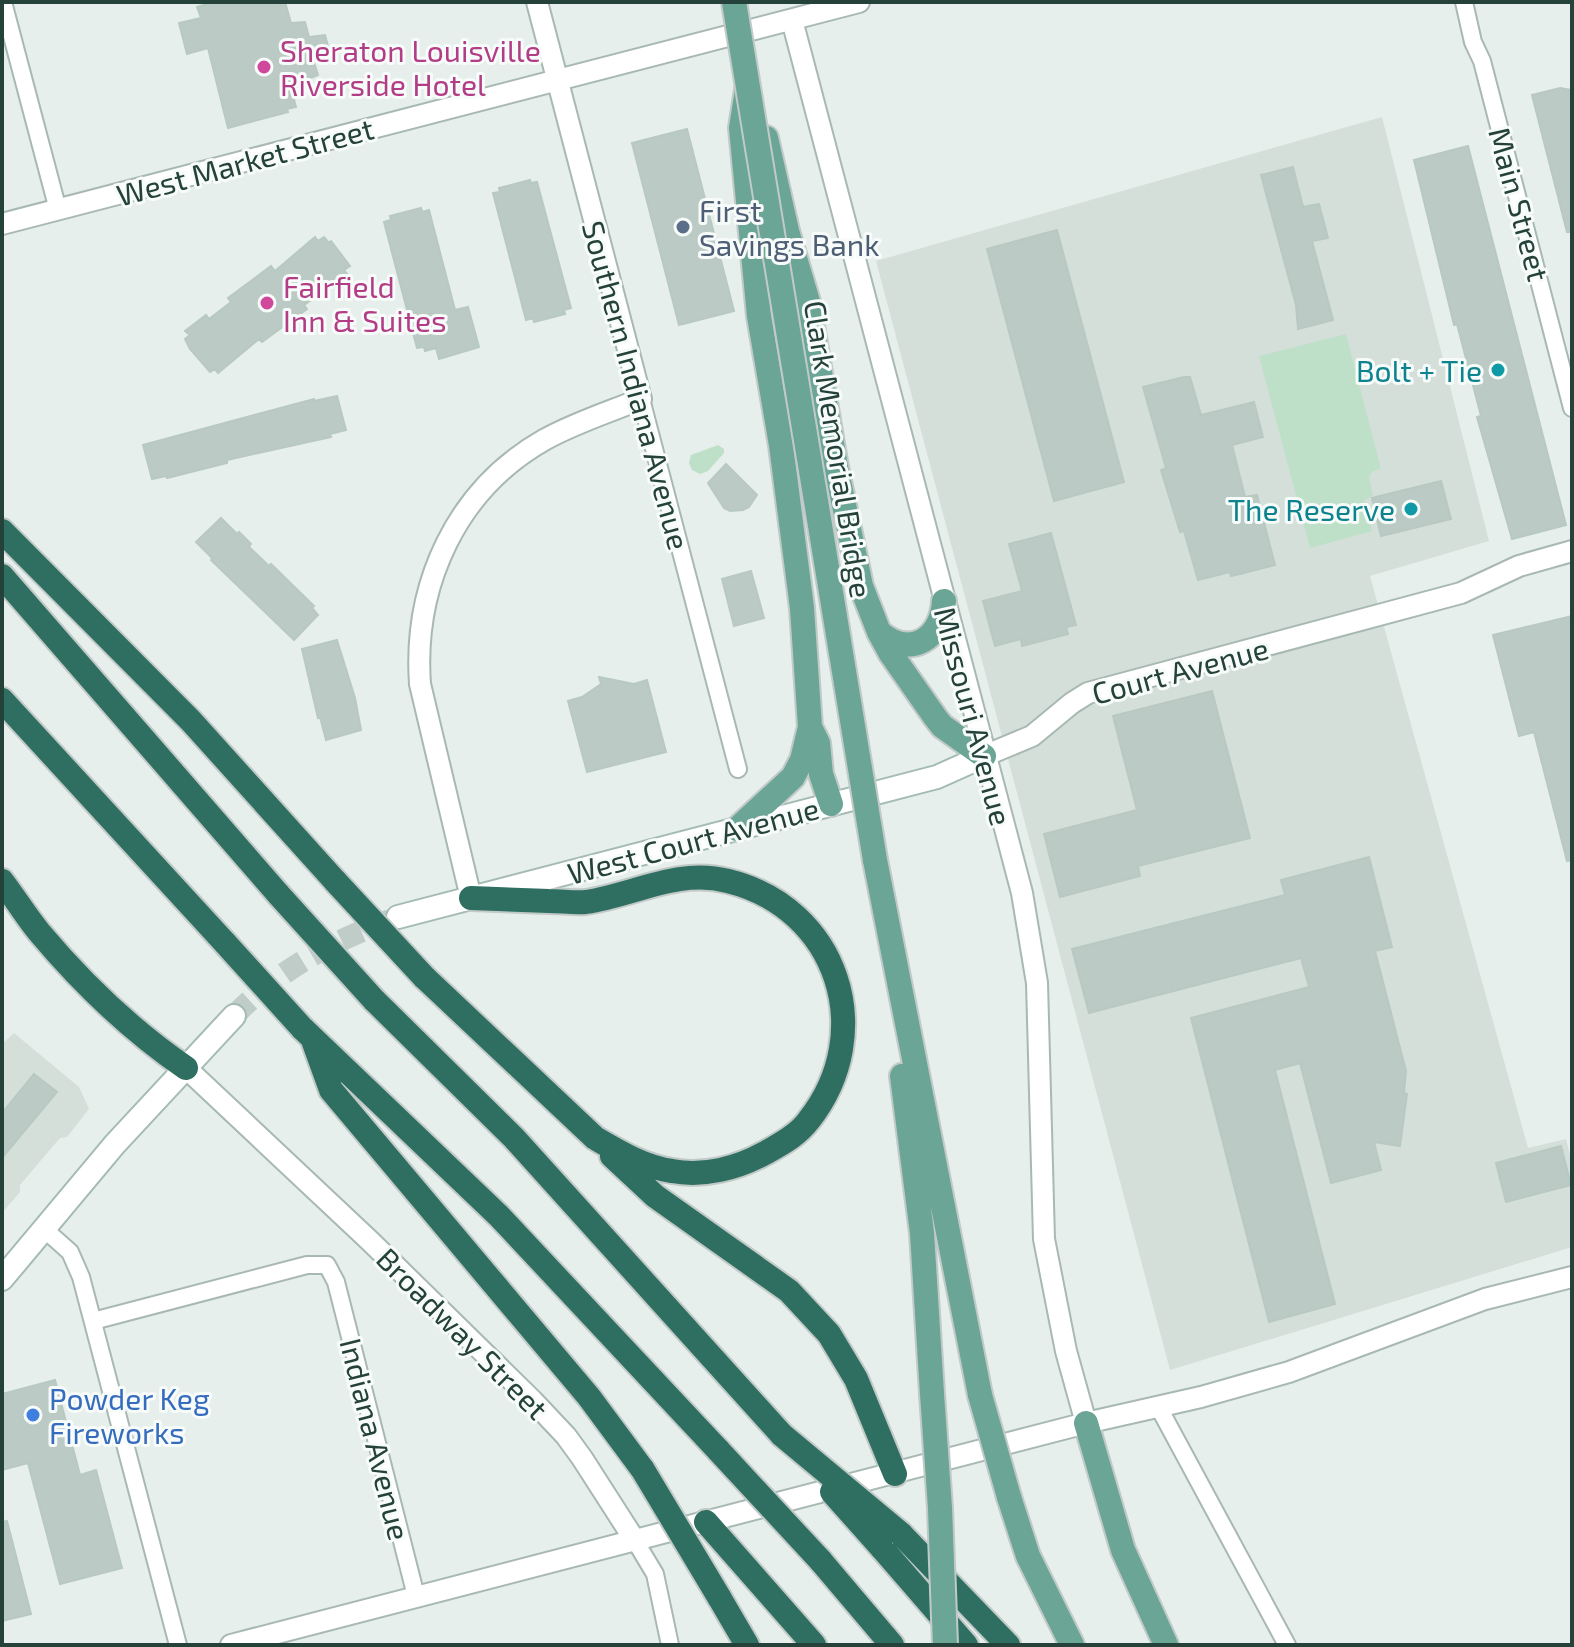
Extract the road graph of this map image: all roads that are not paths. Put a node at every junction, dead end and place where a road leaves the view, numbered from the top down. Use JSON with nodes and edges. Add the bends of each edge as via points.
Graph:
{"nodes":[{"id":1,"x":3,"y":2,"type":"edge"},
{"id":2,"x":537,"y":2,"type":"edge"},
{"id":3,"x":734,"y":2,"type":"edge"},
{"id":4,"x":859,"y":2,"type":"edge"},
{"id":5,"x":1464,"y":2,"type":"edge"},
{"id":6,"x":792,"y":20,"type":"junction"},
{"id":7,"x":557,"y":79,"type":"junction"},
{"id":8,"x":747,"y":87,"type":"junction"},
{"id":9,"x":58,"y":210,"type":"junction"},
{"id":10,"x":2,"y":224,"type":"edge"},
{"id":11,"x":641,"y":399,"type":"junction"},
{"id":12,"x":1572,"y":408,"type":"edge"},
{"id":13,"x":2,"y":531,"type":"edge"},
{"id":14,"x":1572,"y":551,"type":"edge"},
{"id":15,"x":2,"y":576,"type":"edge"},
{"id":16,"x":944,"y":601,"type":"junction"},
{"id":17,"x":879,"y":632,"type":"junction"},
{"id":18,"x":2,"y":700,"type":"edge"},
{"id":19,"x":810,"y":727,"type":"junction"},
{"id":20,"x":984,"y":756,"type":"junction"},
{"id":21,"x":738,"y":769,"type":"dead end"},
{"id":22,"x":831,"y":804,"type":"junction"},
{"id":23,"x":737,"y":829,"type":"junction"},
{"id":24,"x":875,"y":860,"type":"junction"},
{"id":25,"x":2,"y":881,"type":"edge"},
{"id":26,"x":471,"y":898,"type":"junction"},
{"id":27,"x":398,"y":917,"type":"tunnel mouth"},
{"id":28,"x":234,"y":1016,"type":"tunnel mouth"},
{"id":29,"x":307,"y":1032,"type":"junction"},
{"id":30,"x":186,"y":1068,"type":"junction"},
{"id":31,"x":555,"y":1103,"type":"junction"},
{"id":32,"x":43,"y":1228,"type":"junction"},
{"id":33,"x":1572,"y":1277,"type":"edge"},
{"id":34,"x":2,"y":1279,"type":"edge"},
{"id":35,"x":93,"y":1321,"type":"junction"},
{"id":36,"x":1158,"y":1406,"type":"junction"},
{"id":37,"x":1086,"y":1423,"type":"junction"},
{"id":38,"x":895,"y":1474,"type":"junction"},
{"id":39,"x":706,"y":1522,"type":"junction"},
{"id":40,"x":634,"y":1539,"type":"junction"},
{"id":41,"x":891,"y":1541,"type":"junction"},
{"id":42,"x":416,"y":1596,"type":"junction"},
{"id":43,"x":178,"y":1645,"type":"edge"},
{"id":44,"x":231,"y":1645,"type":"edge"},
{"id":45,"x":670,"y":1645,"type":"edge"},
{"id":46,"x":747,"y":1645,"type":"edge"},
{"id":47,"x":814,"y":1645,"type":"edge"},
{"id":48,"x":892,"y":1645,"type":"edge"},
{"id":49,"x":945,"y":1645,"type":"edge"},
{"id":50,"x":966,"y":1645,"type":"edge"},
{"id":51,"x":1008,"y":1645,"type":"edge"},
{"id":52,"x":1072,"y":1645,"type":"edge"},
{"id":53,"x":1166,"y":1645,"type":"edge"},
{"id":54,"x":1287,"y":1645,"type":"edge"}],
"edges":[{"from":1,"to":9,"type":"street"},
{"from":2,"to":7,"type":"street","name":"Southern Indiana Avenue"},
{"from":3,"to":8,"type":"main road","name":"Clark Memorial Bridge","bridge":true},
{"from":4,"to":6,"type":"street","name":"West Market Street"},
{"from":5,"to":12,"type":"street","name":"Main Street"},
{"from":6,"to":7,"type":"street","name":"West Market Street"},
{"from":6,"to":16,"type":"street","name":"Missouri Avenue"},
{"from":7,"to":9,"type":"street","name":"West Market Street"},
{"from":7,"to":11,"type":"street","name":"Southern Indiana Avenue"},
{"from":8,"to":17,"type":"main road","bridge":true,"via":[[769,147],[808,302],[853,554]]},
{"from":8,"to":19,"type":"main road","via":[[741,128],[759,316],[796,561]]},
{"from":8,"to":24,"type":"main road","name":"Clark Memorial Bridge","bridge":true},
{"from":9,"to":10,"type":"street","name":"West Market Street"},
{"from":11,"to":21,"type":"street","name":"Southern Indiana Avenue"},
{"from":11,"to":26,"type":"street","via":[[548,438],[510,463],[464,512],[433,572],[420,627],[420,684]]},
{"from":13,"to":31,"type":"highway","bridge":true,"via":[[191,721],[424,977]]},
{"from":14,"to":20,"type":"street","name":"Court Avenue","via":[[1519,566],[1461,593],[1088,693],[1032,736]]},
{"from":15,"to":41,"type":"highway","bridge":true,"via":[[374,1000],[514,1138],[782,1435]]},
{"from":16,"to":17,"type":"main road","via":[[939,626],[921,642],[894,643]]},
{"from":16,"to":20,"type":"street","name":"Missouri Avenue"},
{"from":17,"to":20,"type":"main road","via":[[942,726]]},
{"from":18,"to":29,"type":"highway","bridge":true},
{"from":19,"to":22,"type":"main road"},
{"from":19,"to":23,"type":"main road","via":[[793,777]]},
{"from":20,"to":22,"type":"main road","name":"West Court Avenue","via":[[937,777]]},
{"from":20,"to":37,"type":"street","name":"Missouri Avenue","via":[[1022,893],[1037,983],[1044,1239]]},
{"from":22,"to":23,"type":"main road","name":"West Court Avenue"},
{"from":23,"to":26,"type":"main road","name":"West Court Avenue"},
{"from":24,"to":49,"type":"main road","bridge":true,"via":[[922,1233]]},
{"from":24,"to":52,"type":"main road","bridge":true,"via":[[980,1395],[1028,1556]]},
{"from":25,"to":30,"type":"highway","via":[[64,960],[149,1043]]},
{"from":26,"to":27,"type":"main road","name":"West Court Avenue"},
{"from":26,"to":31,"type":"highway","via":[[585,902],[676,879],[727,880],[766,894],[794,914],[819,940],[833,968],[842,1034],[826,1095],[808,1122],[756,1158],[698,1173],[659,1169],[595,1138]]},
{"from":28,"to":30,"type":"main road"},
{"from":29,"to":46,"type":"highway","bridge":true,"via":[[331,1090],[589,1397],[643,1470]]},
{"from":29,"to":48,"type":"highway","bridge":true,"via":[[499,1216],[820,1560]]},
{"from":30,"to":32,"type":"main road"},
{"from":30,"to":40,"type":"street","name":"Broadway Street","via":[[533,1401],[566,1436]]},
{"from":31,"to":38,"type":"highway","via":[[655,1196],[789,1291],[829,1334],[856,1379]]},
{"from":32,"to":34,"type":"main road"},
{"from":32,"to":35,"type":"street","via":[[70,1252]]},
{"from":33,"to":36,"type":"street","via":[[1485,1299],[1289,1372]]},
{"from":35,"to":42,"type":"street","name":"Indiana Avenue","via":[[307,1265],[327,1265],[336,1282]]},
{"from":35,"to":43,"type":"street"},
{"from":36,"to":37,"type":"street"},
{"from":36,"to":54,"type":"street"},
{"from":37,"to":38,"type":"street"},
{"from":37,"to":53,"type":"main road","via":[[1123,1550]]},
{"from":38,"to":39,"type":"street"},
{"from":39,"to":40,"type":"street"},
{"from":39,"to":47,"type":"highway"},
{"from":40,"to":42,"type":"street"},
{"from":40,"to":45,"type":"street","name":"Broadway Street","via":[[655,1574]]},
{"from":41,"to":50,"type":"highway"},
{"from":41,"to":51,"type":"highway"},
{"from":42,"to":44,"type":"street"}]}
